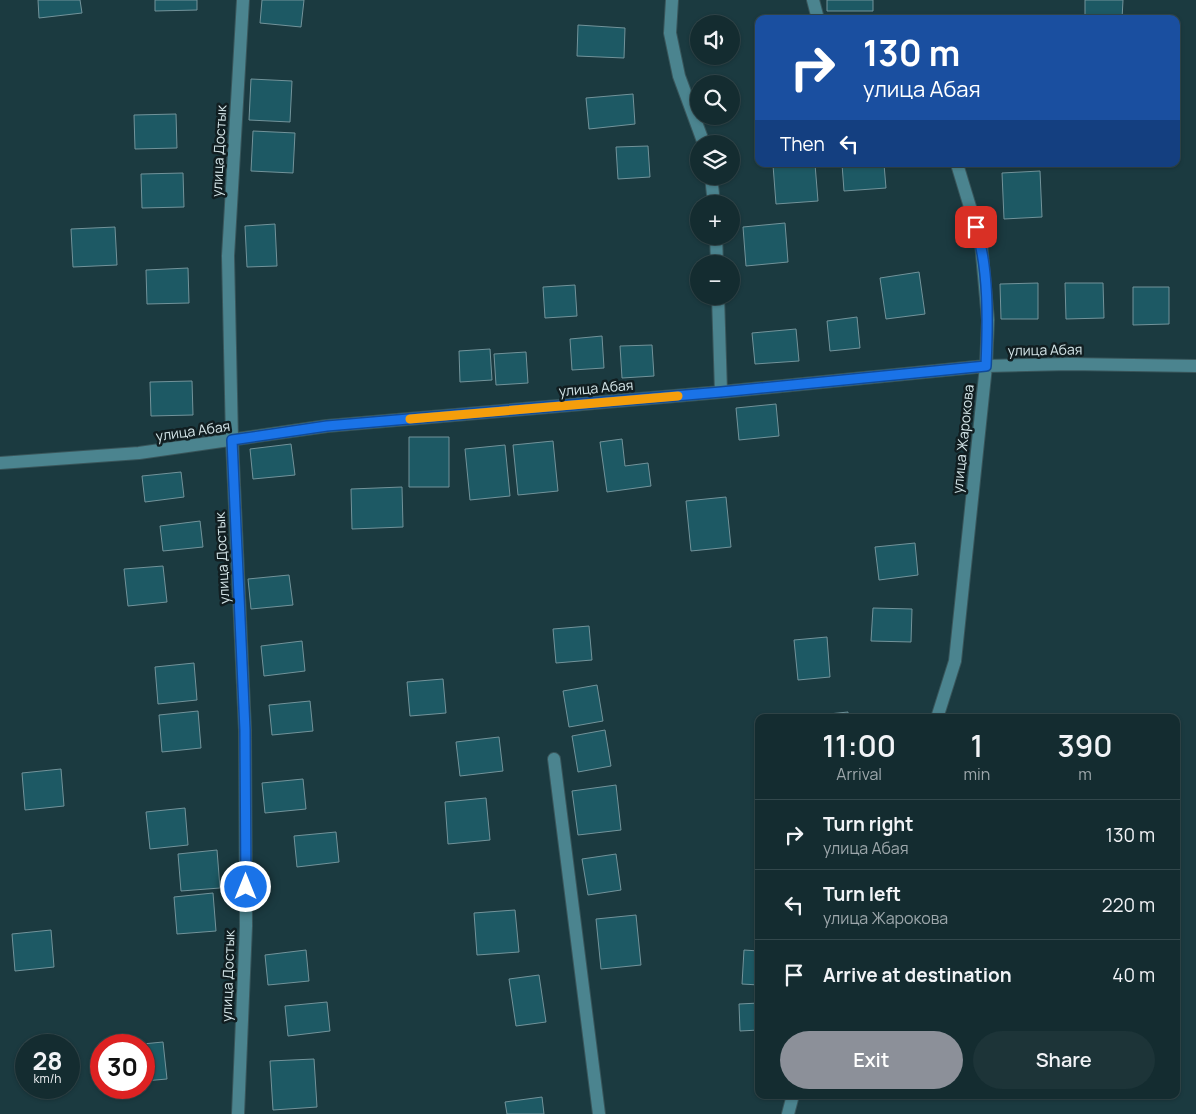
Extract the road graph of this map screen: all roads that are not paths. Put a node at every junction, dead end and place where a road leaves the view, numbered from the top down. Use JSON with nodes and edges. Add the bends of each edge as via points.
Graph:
{"nodes":[{"id":1,"x":243,"y":0,"type":"edge"},
{"id":2,"x":672,"y":0,"type":"edge"},
{"id":3,"x":813,"y":0,"type":"edge"},
{"id":4,"x":817,"y":15,"type":"edge"},
{"id":5,"x":701,"y":135,"type":"edge"},
{"id":6,"x":958,"y":167,"type":"edge"},
{"id":7,"x":718,"y":305,"type":"edge"},
{"id":8,"x":986,"y":366,"type":"junction"},
{"id":9,"x":1196,"y":366,"type":"edge"},
{"id":10,"x":721,"y":392,"type":"junction"},
{"id":11,"x":232,"y":440,"type":"junction"},
{"id":12,"x":0,"y":463,"type":"edge"},
{"id":13,"x":938,"y":714,"type":"edge"},
{"id":14,"x":554,"y":759,"type":"dead end"},
{"id":15,"x":792,"y":1099,"type":"edge"},
{"id":16,"x":238,"y":1114,"type":"edge"},
{"id":17,"x":599,"y":1114,"type":"edge"},
{"id":18,"x":788,"y":1114,"type":"edge"}],
"edges":[{"from":1,"to":11,"type":"street","name":"улица Достык","via":[[228,256]]},
{"from":2,"to":5,"type":"street","via":[[670,32],[679,76]]},
{"from":3,"to":4,"type":"street"},
{"from":6,"to":8,"type":"street","name":"улица Жарокова","via":[[981,243],[988,320]]},
{"from":7,"to":10,"type":"street"},
{"from":8,"to":9,"type":"street","name":"улица Абая"},
{"from":8,"to":10,"type":"street","name":"улица Абая"},
{"from":8,"to":13,"type":"street","name":"улица Жарокова","via":[[954,661]]},
{"from":10,"to":11,"type":"street","name":"улица Абая","via":[[327,426]]},
{"from":11,"to":12,"type":"street","name":"улица Абая","via":[[139,453]]},
{"from":11,"to":16,"type":"street","name":"улица Достык","via":[[245,730],[246,926]]},
{"from":14,"to":17,"type":"street"},
{"from":15,"to":18,"type":"street"}]}
